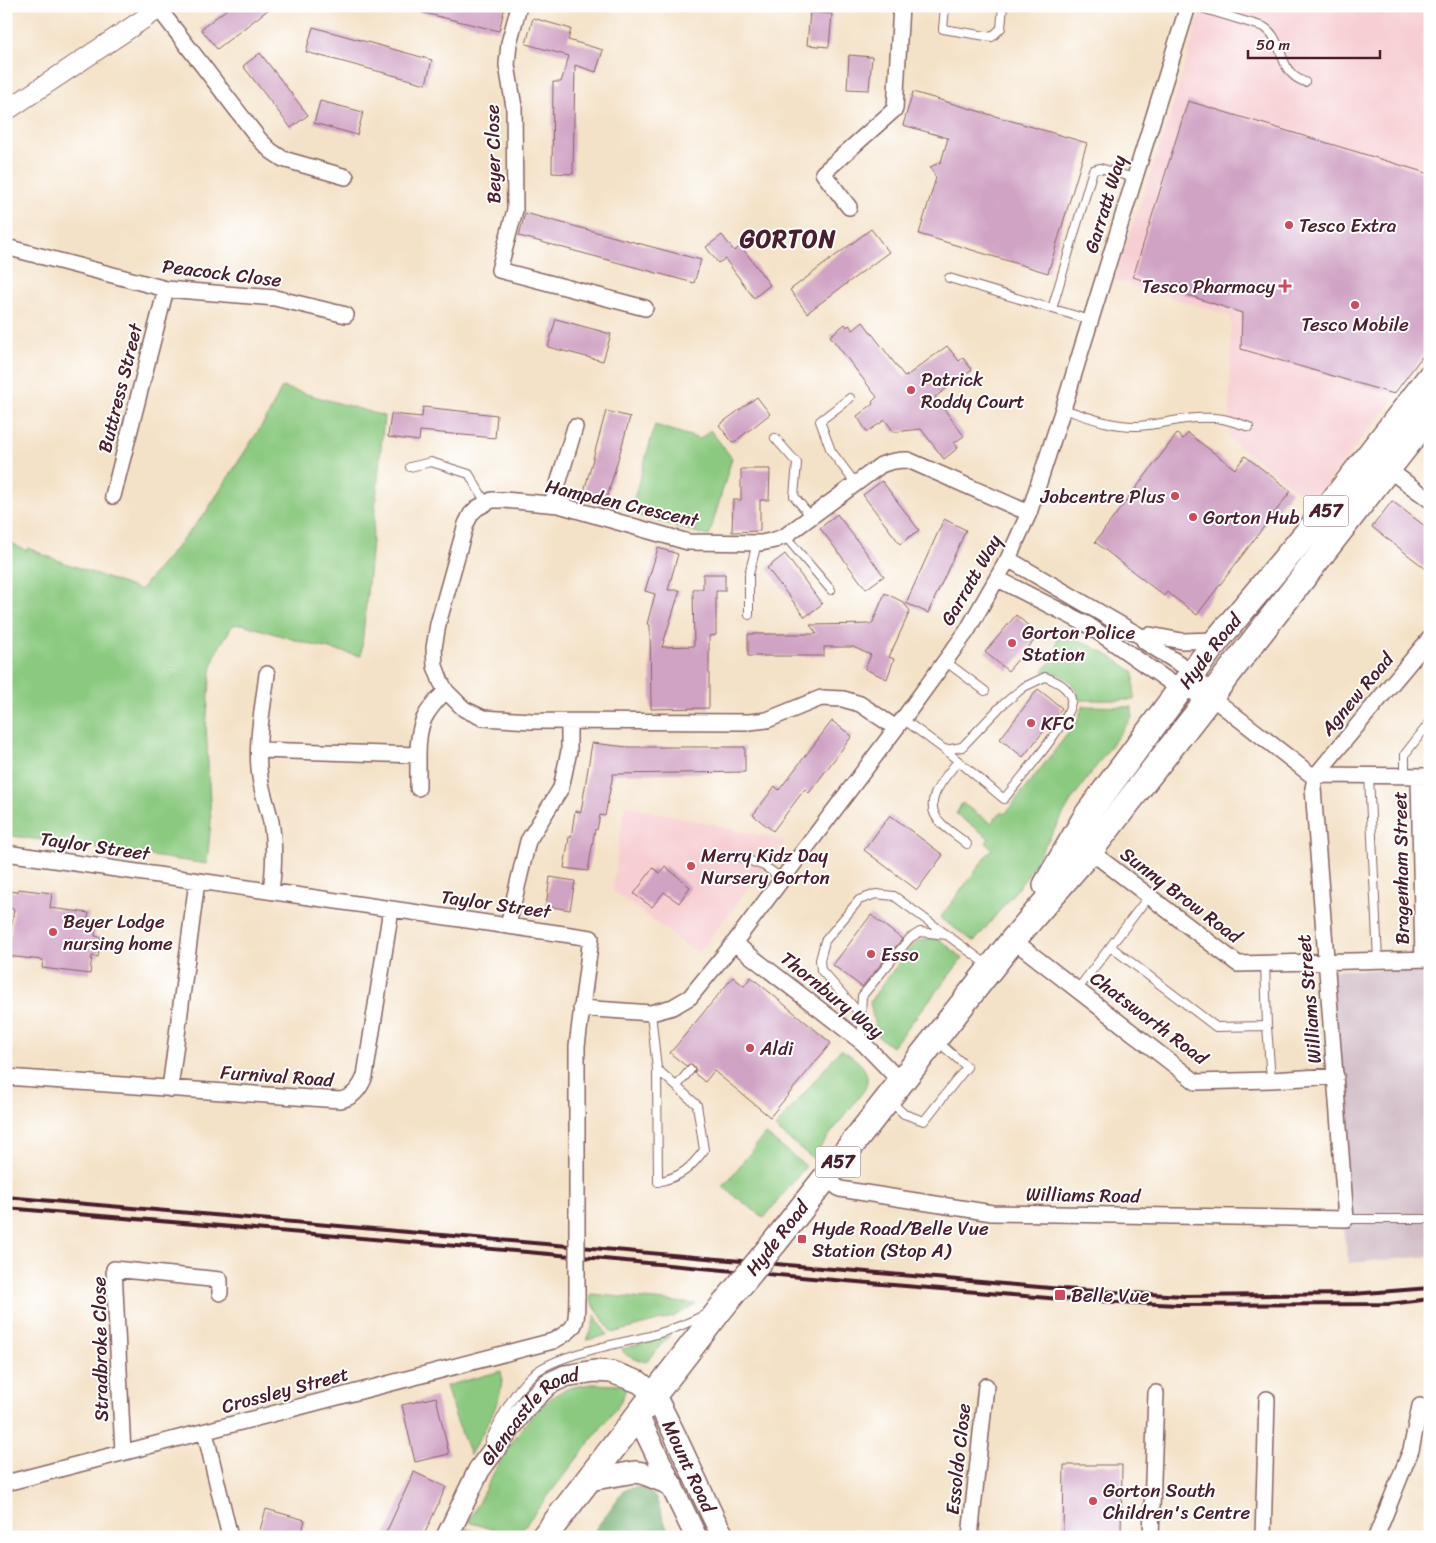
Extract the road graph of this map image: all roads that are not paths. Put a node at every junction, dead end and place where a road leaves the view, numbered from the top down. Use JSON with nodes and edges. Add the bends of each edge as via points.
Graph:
{"nodes":[{"id":1,"x":519,"y":6,"type":"edge"},
{"id":2,"x":902,"y":6,"type":"edge"},
{"id":3,"x":945,"y":6,"type":"edge"},
{"id":4,"x":1003,"y":6,"type":"edge"},
{"id":5,"x":1188,"y":6,"type":"edge"},
{"id":6,"x":1195,"y":6,"type":"edge"},
{"id":7,"x":161,"y":8,"type":"edge"},
{"id":8,"x":1305,"y":82,"type":"dead end"},
{"id":9,"x":6,"y":111,"type":"edge"},
{"id":10,"x":346,"y":177,"type":"dead end"},
{"id":11,"x":1134,"y":178,"type":"junction"},
{"id":12,"x":849,"y":207,"type":"dead end"},
{"id":13,"x":6,"y":247,"type":"edge"},
{"id":14,"x":949,"y":278,"type":"dead end"},
{"id":15,"x":166,"y":289,"type":"junction"},
{"id":16,"x":645,"y":308,"type":"dead end"},
{"id":17,"x":1052,"y":309,"type":"junction"},
{"id":18,"x":346,"y":315,"type":"dead end"},
{"id":19,"x":1090,"y":320,"type":"junction"},
{"id":20,"x":1430,"y":377,"type":"edge"},
{"id":21,"x":850,"y":398,"type":"dead end"},
{"id":22,"x":1063,"y":409,"type":"junction"},
{"id":23,"x":1430,"y":415,"type":"edge"},
{"id":24,"x":575,"y":427,"type":"dead end"},
{"id":25,"x":1249,"y":427,"type":"dead end"},
{"id":26,"x":775,"y":438,"type":"dead end"},
{"id":27,"x":1378,"y":462,"type":"junction"},
{"id":28,"x":410,"y":467,"type":"dead end"},
{"id":29,"x":856,"y":484,"type":"junction"},
{"id":30,"x":114,"y":496,"type":"dead end"},
{"id":31,"x":1430,"y":500,"type":"edge"},
{"id":32,"x":486,"y":503,"type":"junction"},
{"id":33,"x":552,"y":504,"type":"junction"},
{"id":34,"x":1029,"y":513,"type":"junction"},
{"id":35,"x":811,"y":517,"type":"junction"},
{"id":36,"x":785,"y":536,"type":"junction"},
{"id":37,"x":757,"y":543,"type":"junction"},
{"id":38,"x":1008,"y":559,"type":"junction"},
{"id":39,"x":998,"y":579,"type":"junction"},
{"id":40,"x":830,"y":590,"type":"dead end"},
{"id":41,"x":749,"y":615,"type":"dead end"},
{"id":42,"x":1142,"y":637,"type":"junction"},
{"id":43,"x":1430,"y":638,"type":"edge"},
{"id":44,"x":1217,"y":640,"type":"junction"},
{"id":45,"x":945,"y":661,"type":"junction"},
{"id":46,"x":267,"y":674,"type":"dead end"},
{"id":47,"x":1187,"y":681,"type":"junction"},
{"id":48,"x":446,"y":691,"type":"junction"},
{"id":49,"x":985,"y":691,"type":"dead end"},
{"id":50,"x":1211,"y":697,"type":"junction"},
{"id":51,"x":569,"y":722,"type":"junction"},
{"id":52,"x":1430,"y":722,"type":"edge"},
{"id":53,"x":900,"y":723,"type":"junction"},
{"id":54,"x":259,"y":750,"type":"junction"},
{"id":55,"x":945,"y":750,"type":"junction"},
{"id":56,"x":418,"y":755,"type":"junction"},
{"id":57,"x":958,"y":761,"type":"junction"},
{"id":58,"x":1316,"y":775,"type":"junction"},
{"id":59,"x":1369,"y":776,"type":"junction"},
{"id":60,"x":1418,"y":777,"type":"edge"},
{"id":61,"x":418,"y":788,"type":"dead end"},
{"id":62,"x":967,"y":844,"type":"dead end"},
{"id":63,"x":1090,"y":851,"type":"junction"},
{"id":64,"x":6,"y":853,"type":"edge"},
{"id":65,"x":740,"y":857,"type":"dead end"},
{"id":66,"x":197,"y":880,"type":"junction"},
{"id":67,"x":783,"y":880,"type":"junction"},
{"id":68,"x":270,"y":890,"type":"junction"},
{"id":69,"x":1149,"y":896,"type":"junction"},
{"id":70,"x":391,"y":909,"type":"junction"},
{"id":71,"x":508,"y":925,"type":"junction"},
{"id":72,"x":947,"y":935,"type":"junction"},
{"id":73,"x":1013,"y":940,"type":"junction"},
{"id":74,"x":734,"y":943,"type":"junction"},
{"id":75,"x":1111,"y":947,"type":"junction"},
{"id":76,"x":1426,"y":959,"type":"edge"},
{"id":77,"x":1378,"y":960,"type":"junction"},
{"id":78,"x":1325,"y":962,"type":"junction"},
{"id":79,"x":1265,"y":963,"type":"junction"},
{"id":80,"x":992,"y":968,"type":"junction"},
{"id":81,"x":1078,"y":990,"type":"junction"},
{"id":82,"x":581,"y":1008,"type":"junction"},
{"id":83,"x":652,"y":1013,"type":"junction"},
{"id":84,"x":861,"y":1015,"type":"junction"},
{"id":85,"x":1267,"y":1026,"type":"junction"},
{"id":86,"x":935,"y":1040,"type":"junction"},
{"id":87,"x":863,"y":1044,"type":"junction"},
{"id":88,"x":657,"y":1069,"type":"junction"},
{"id":89,"x":690,"y":1070,"type":"dead end"},
{"id":90,"x":1336,"y":1076,"type":"junction"},
{"id":91,"x":6,"y":1077,"type":"edge"},
{"id":92,"x":1271,"y":1080,"type":"junction"},
{"id":93,"x":677,"y":1086,"type":"junction"},
{"id":94,"x":170,"y":1088,"type":"junction"},
{"id":95,"x":895,"y":1091,"type":"junction"},
{"id":96,"x":825,"y":1178,"type":"junction"},
{"id":97,"x":1346,"y":1219,"type":"junction"},
{"id":98,"x":1430,"y":1219,"type":"edge"},
{"id":99,"x":220,"y":1292,"type":"dead end"},
{"id":100,"x":722,"y":1307,"type":"junction"},
{"id":101,"x":572,"y":1330,"type":"joint"},
{"id":102,"x":986,"y":1386,"type":"dead end"},
{"id":103,"x":1156,"y":1393,"type":"dead end"},
{"id":104,"x":654,"y":1394,"type":"junction"},
{"id":105,"x":1267,"y":1399,"type":"dead end"},
{"id":106,"x":1420,"y":1406,"type":"dead end"},
{"id":107,"x":638,"y":1416,"type":"junction"},
{"id":108,"x":205,"y":1432,"type":"junction"},
{"id":109,"x":123,"y":1453,"type":"junction"},
{"id":110,"x":479,"y":1470,"type":"junction"},
{"id":111,"x":589,"y":1480,"type":"junction"},
{"id":112,"x":6,"y":1483,"type":"edge"},
{"id":113,"x":672,"y":1485,"type":"junction"},
{"id":114,"x":719,"y":1532,"type":"edge"},
{"id":115,"x":230,"y":1537,"type":"edge"},
{"id":116,"x":447,"y":1537,"type":"edge"},
{"id":117,"x":544,"y":1537,"type":"edge"},
{"id":118,"x":696,"y":1537,"type":"edge"},
{"id":119,"x":970,"y":1537,"type":"edge"},
{"id":120,"x":1151,"y":1537,"type":"edge"},
{"id":121,"x":1263,"y":1537,"type":"edge"},
{"id":122,"x":1376,"y":1537,"type":"edge"}],
"edges":[{"from":1,"to":16,"type":"street","name":"Beyer Close","via":[[507,65],[514,107],[515,210],[499,270]]},
{"from":2,"to":12,"type":"street","via":[[895,109],[823,173]]},
{"from":3,"to":4,"type":"lane","via":[[943,29],[992,37],[1001,28]]},
{"from":5,"to":11,"type":"street","name":"Garratt Way"},
{"from":6,"to":8,"type":"lane","via":[[1270,31],[1289,72]]},
{"from":7,"to":9,"type":"street"},
{"from":7,"to":10,"type":"street","via":[[271,151],[283,159]]},
{"from":11,"to":17,"type":"lane","via":[[1100,168],[1094,170]]},
{"from":11,"to":19,"type":"street","name":"Garratt Way"},
{"from":13,"to":15,"type":"street","name":"Peacock Close"},
{"from":14,"to":17,"type":"lane"},
{"from":15,"to":18,"type":"street","name":"Peacock Close","via":[[275,298]]},
{"from":15,"to":30,"type":"street","name":"Buttress Street"},
{"from":17,"to":19,"type":"lane"},
{"from":19,"to":22,"type":"street","name":"Garratt Way"},
{"from":20,"to":27,"type":"highway","name":"Hyde Road","number":"A57"},
{"from":21,"to":29,"type":"lane","via":[[820,421],[831,451]]},
{"from":22,"to":25,"type":"lane","via":[[1112,424],[1139,426],[1222,419]]},
{"from":22,"to":34,"type":"street","name":"Garratt Way"},
{"from":23,"to":27,"type":"highway","name":"Hyde Road","number":"A57"},
{"from":24,"to":33,"type":"street"},
{"from":26,"to":35,"type":"lane","via":[[797,463],[794,496]]},
{"from":27,"to":31,"type":"street"},
{"from":27,"to":44,"type":"highway","name":"Hyde Road","number":"A57","via":[[1324,514]]},
{"from":27,"to":50,"type":"highway","name":"Hyde Road","number":"A57"},
{"from":28,"to":32,"type":"lane","via":[[431,462],[469,474]]},
{"from":29,"to":34,"type":"street","name":"Hampden Crescent","via":[[889,462],[908,460]]},
{"from":29,"to":35,"type":"street","name":"Hampden Crescent"},
{"from":32,"to":33,"type":"street","name":"Hampden Crescent","via":[[492,500]]},
{"from":32,"to":48,"type":"street","via":[[471,514],[466,524],[434,642],[435,666]]},
{"from":33,"to":37,"type":"street","name":"Hampden Crescent","via":[[688,542]]},
{"from":34,"to":38,"type":"street","name":"Garratt Way"},
{"from":35,"to":36,"type":"street","name":"Hampden Crescent"},
{"from":36,"to":37,"type":"street","name":"Hampden Crescent"},
{"from":36,"to":40,"type":"lane"},
{"from":37,"to":41,"type":"lane","via":[[749,574]]},
{"from":38,"to":39,"type":"street","name":"Garratt Way"},
{"from":38,"to":42,"type":"street"},
{"from":39,"to":45,"type":"street","name":"Garratt Way"},
{"from":39,"to":47,"type":"street"},
{"from":42,"to":44,"type":"street"},
{"from":42,"to":47,"type":"street"},
{"from":43,"to":58,"type":"street","name":"Agnew Road"},
{"from":44,"to":47,"type":"highway","name":"Hyde Road","number":"A57"},
{"from":45,"to":49,"type":"lane"},
{"from":45,"to":53,"type":"street","name":"Garratt Way"},
{"from":46,"to":54,"type":"street"},
{"from":47,"to":50,"type":"street"},
{"from":47,"to":50,"type":"street"},
{"from":47,"to":73,"type":"highway","name":"Hyde Road","number":"A57","via":[[1087,815]]},
{"from":48,"to":51,"type":"street","via":[[464,709],[483,718]]},
{"from":48,"to":56,"type":"street","via":[[430,707],[424,720]]},
{"from":50,"to":58,"type":"street","via":[[1303,770]]},
{"from":50,"to":63,"type":"highway","name":"Hyde Road","number":"A57"},
{"from":51,"to":53,"type":"street","via":[[749,722],[767,720],[821,698],[860,704]]},
{"from":51,"to":71,"type":"street","via":[[561,788],[528,841]]},
{"from":52,"to":60,"type":"lane","via":[[1405,754]]},
{"from":53,"to":55,"type":"lane"},
{"from":53,"to":67,"type":"street","name":"Garratt Way"},
{"from":54,"to":56,"type":"street"},
{"from":54,"to":68,"type":"street","via":[[260,778],[273,838]]},
{"from":55,"to":57,"type":"lane"},
{"from":55,"to":57,"type":"lane","via":[[962,748],[1001,706],[1024,687],[1045,677],[1062,684],[1071,697],[1061,726],[1004,799]]},
{"from":56,"to":61,"type":"street"},
{"from":57,"to":62,"type":"lane","via":[[939,785],[932,805],[941,824]]},
{"from":58,"to":59,"type":"street"},
{"from":58,"to":78,"type":"street","name":"Williams Street","via":[[1313,788]]},
{"from":59,"to":60,"type":"street"},
{"from":59,"to":77,"type":"lane"},
{"from":60,"to":76,"type":"street","name":"Bragenham Street"},
{"from":63,"to":69,"type":"street","name":"Sunny Brow Road"},
{"from":63,"to":73,"type":"highway","name":"Hyde Road","number":"A57"},
{"from":64,"to":66,"type":"street","name":"Taylor Street"},
{"from":65,"to":67,"type":"lane","via":[[764,866]]},
{"from":66,"to":68,"type":"street","name":"Taylor Street"},
{"from":66,"to":94,"type":"street"},
{"from":67,"to":74,"type":"street","name":"Garratt Way"},
{"from":68,"to":70,"type":"street","name":"Taylor Street"},
{"from":69,"to":75,"type":"lane"},
{"from":69,"to":79,"type":"street","name":"Sunny Brow Road","via":[[1238,964]]},
{"from":70,"to":71,"type":"street","name":"Taylor Street"},
{"from":70,"to":94,"type":"street","name":"Furnival Road","via":[[365,1076],[362,1085],[348,1099]]},
{"from":71,"to":82,"type":"street","name":"Taylor Street","via":[[591,938]]},
{"from":72,"to":80,"type":"lane"},
{"from":72,"to":84,"type":"lane","via":[[920,932],[910,938],[862,996]]},
{"from":72,"to":84,"type":"lane","via":[[894,896],[876,894],[859,900],[825,941],[820,960],[821,970]]},
{"from":73,"to":80,"type":"highway","name":"Hyde Road","number":"A57"},
{"from":73,"to":81,"type":"street","name":"Chatsworth Road"},
{"from":74,"to":83,"type":"street","name":"Garratt Way","via":[[690,997],[673,1007]]},
{"from":74,"to":87,"type":"street","name":"Thornbury Way"},
{"from":75,"to":81,"type":"lane"},
{"from":75,"to":85,"type":"lane","via":[[1216,1026]]},
{"from":76,"to":77,"type":"street","name":"Sunny Brow Road"},
{"from":77,"to":78,"type":"street","name":"Sunny Brow Road"},
{"from":78,"to":79,"type":"street","name":"Sunny Brow Road"},
{"from":78,"to":90,"type":"street","name":"Williams Street"},
{"from":79,"to":85,"type":"lane"},
{"from":80,"to":86,"type":"highway","name":"Hyde Road","number":"A57"},
{"from":81,"to":92,"type":"street","name":"Chatsworth Road","via":[[1196,1082]]},
{"from":82,"to":83,"type":"street","name":"Garratt Way"},
{"from":82,"to":101,"type":"street","name":"Taylor Street","bridge":true,"via":[[577,1046],[577,1295]]},
{"from":83,"to":88,"type":"lane"},
{"from":84,"to":87,"type":"lane"},
{"from":85,"to":92,"type":"lane"},
{"from":86,"to":95,"type":"highway","name":"Hyde Road","number":"A57"},
{"from":86,"to":95,"type":"lane","via":[[966,1067],[924,1121],[904,1114]]},
{"from":87,"to":95,"type":"street","name":"Thornbury Way"},
{"from":88,"to":93,"type":"lane"},
{"from":88,"to":93,"type":"lane","via":[[658,1182],[690,1168],[704,1150],[698,1104]]},
{"from":89,"to":93,"type":"lane"},
{"from":90,"to":92,"type":"street","name":"Chatsworth Road"},
{"from":90,"to":97,"type":"street","name":"Williams Street"},
{"from":91,"to":94,"type":"street","name":"Furnival Road"},
{"from":95,"to":96,"type":"highway","name":"Hyde Road","number":"A57"},
{"from":96,"to":97,"type":"street","name":"Williams Road","via":[[840,1189],[992,1213]]},
{"from":96,"to":100,"type":"highway","name":"Hyde Road","number":"A57","bridge":true},
{"from":97,"to":98,"type":"lane"},
{"from":99,"to":109,"type":"street","name":"Stradbroke Close","via":[[220,1280],[114,1268]]},
{"from":100,"to":104,"type":"highway","name":"Hyde Road","number":"A57"},
{"from":100,"to":110,"type":"lane","via":[[683,1325],[553,1362],[531,1376],[511,1400]]},
{"from":101,"to":108,"type":"street","name":"Crossley Street","via":[[553,1341]]},
{"from":102,"to":119,"type":"street","name":"Essoldo Close"},
{"from":103,"to":120,"type":"street"},
{"from":104,"to":107,"type":"highway","name":"Hyde Road","number":"A57"},
{"from":104,"to":110,"type":"main road","name":"Glencastle Road","via":[[639,1382],[612,1372],[565,1376],[548,1384],[526,1406]]},
{"from":104,"to":114,"type":"main road","name":"Mount Road"},
{"from":105,"to":121,"type":"street"},
{"from":106,"to":122,"type":"street","via":[[1411,1450]]},
{"from":107,"to":111,"type":"highway","name":"Hyde Road","number":"A57"},
{"from":107,"to":113,"type":"main road","name":"Mount Road"},
{"from":108,"to":109,"type":"street","name":"Crossley Street"},
{"from":108,"to":115,"type":"street"},
{"from":109,"to":112,"type":"street","name":"Crossley Street"},
{"from":110,"to":116,"type":"main road","name":"Glencastle Road"},
{"from":111,"to":113,"type":"main road","via":[[635,1472]]},
{"from":111,"to":117,"type":"highway","name":"Hyde Road","number":"A57"},
{"from":113,"to":118,"type":"main road","name":"Mount Road"}]}
